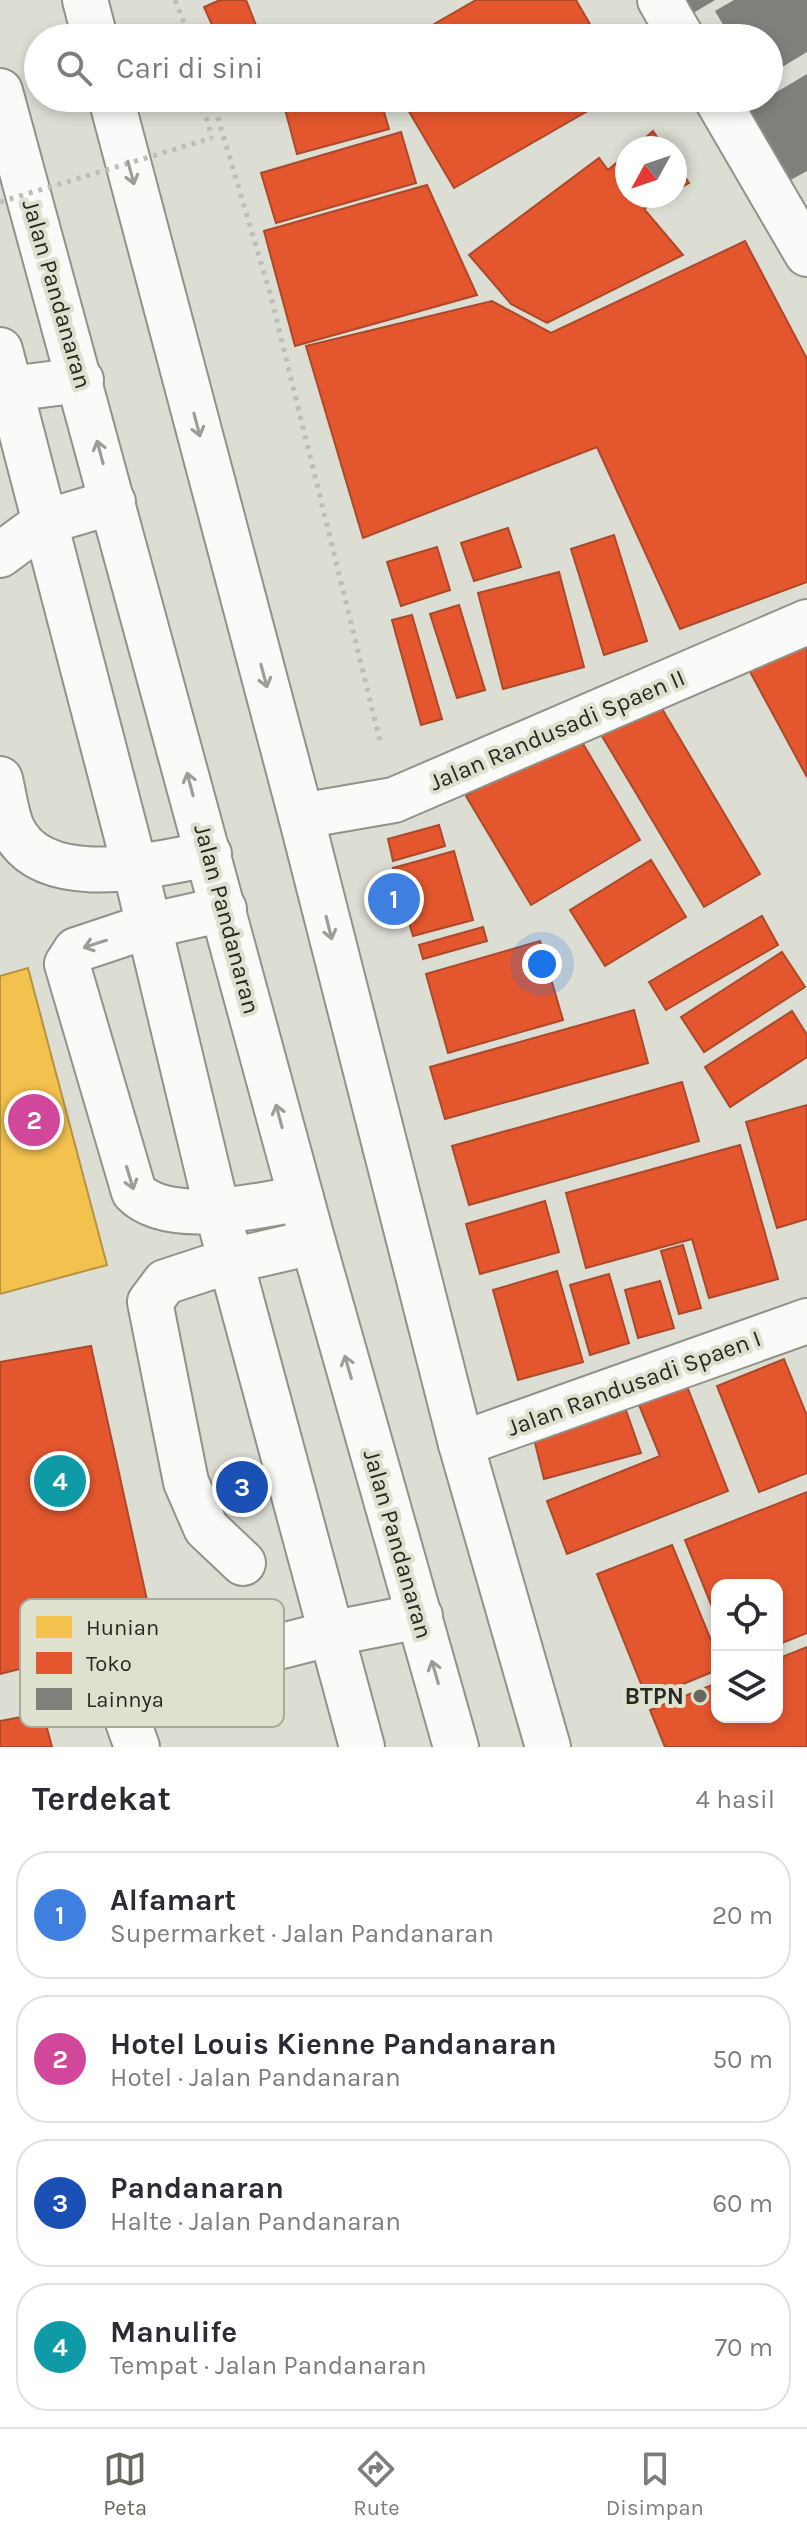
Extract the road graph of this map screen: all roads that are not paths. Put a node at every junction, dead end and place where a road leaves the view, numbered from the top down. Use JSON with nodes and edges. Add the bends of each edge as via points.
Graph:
{"nodes":[{"id":1,"x":85,"y":0,"type":"edge"},
{"id":2,"x":660,"y":0,"type":"edge"},
{"id":3,"x":91,"y":24,"type":"edge"},
{"id":4,"x":674,"y":24,"type":"edge"},
{"id":5,"x":0,"y":91,"type":"edge"},
{"id":6,"x":115,"y":112,"type":"edge"},
{"id":7,"x":724,"y":112,"type":"edge"},
{"id":8,"x":8,"y":155,"type":"edge"},
{"id":9,"x":807,"y":254,"type":"edge"},
{"id":10,"x":3,"y":374,"type":"edge"},
{"id":11,"x":81,"y":380,"type":"junction"},
{"id":12,"x":113,"y":502,"type":"junction"},
{"id":13,"x":45,"y":522,"type":"junction"},
{"id":14,"x":0,"y":555,"type":"edge"},
{"id":15,"x":807,"y":622,"type":"edge"},
{"id":16,"x":0,"y":779,"type":"edge"},
{"id":17,"x":301,"y":816,"type":"junction"},
{"id":18,"x":14,"y":852,"type":"edge"},
{"id":19,"x":209,"y":854,"type":"junction"},
{"id":20,"x":135,"y":868,"type":"junction"},
{"id":21,"x":224,"y":909,"type":"junction"},
{"id":22,"x":148,"y":926,"type":"junction"},
{"id":23,"x":301,"y":1198,"type":"junction"},
{"id":24,"x":218,"y":1214,"type":"junction"},
{"id":25,"x":313,"y":1242,"type":"junction"},
{"id":26,"x":233,"y":1262,"type":"junction"},
{"id":27,"x":807,"y":1321,"type":"edge"},
{"id":28,"x":461,"y":1444,"type":"junction"},
{"id":29,"x":243,"y":1563,"type":"dead end"},
{"id":30,"x":420,"y":1616,"type":"junction"},
{"id":31,"x":329,"y":1634,"type":"junction"},
{"id":32,"x":284,"y":1645,"type":"edge"},
{"id":33,"x":130,"y":1727,"type":"edge"},
{"id":34,"x":137,"y":1747,"type":"edge"},
{"id":35,"x":362,"y":1747,"type":"edge"},
{"id":36,"x":456,"y":1747,"type":"edge"},
{"id":37,"x":548,"y":1747,"type":"edge"}],
"edges":[{"from":1,"to":3,"type":"main road"},
{"from":2,"to":4,"type":"main road"},
{"from":5,"to":8,"type":"main road","name":"Jalan Pandanaran"},
{"from":6,"to":17,"type":"main road","one_way":true},
{"from":7,"to":9,"type":"main road"},
{"from":8,"to":11,"type":"main road","name":"Jalan Pandanaran"},
{"from":10,"to":11,"type":"main road"},
{"from":10,"to":13,"type":"main road"},
{"from":12,"to":11,"type":"main road","name":"Jalan Pandanaran","one_way":true},
{"from":12,"to":13,"type":"main road"},
{"from":19,"to":12,"type":"main road","name":"Jalan Pandanaran","one_way":true},
{"from":13,"to":14,"type":"main road"},
{"from":13,"to":20,"type":"main road"},
{"from":15,"to":17,"type":"main road","name":"Jalan Randusadi Spaen II","via":[[394,800]]},
{"from":16,"to":18,"type":"main road"},
{"from":17,"to":28,"type":"main road","one_way":true},
{"from":18,"to":20,"type":"main road","via":[[70,869]]},
{"from":19,"to":20,"type":"main road"},
{"from":19,"to":21,"type":"main road","name":"Jalan Pandanaran"},
{"from":20,"to":22,"type":"main road"},
{"from":21,"to":22,"type":"main road"},
{"from":23,"to":21,"type":"main road","name":"Jalan Pandanaran","one_way":true},
{"from":22,"to":24,"type":"main road"},
{"from":22,"to":24,"type":"main road","one_way":true,"via":[[76,950],[67,964],[134,1192],[146,1204]]},
{"from":23,"to":24,"type":"main road"},
{"from":23,"to":25,"type":"main road","name":"Jalan Pandanaran"},
{"from":24,"to":26,"type":"main road"},
{"from":25,"to":26,"type":"main road"},
{"from":30,"to":25,"type":"main road","name":"Jalan Pandanaran","one_way":true},
{"from":26,"to":29,"type":"main road","via":[[165,1282],[150,1302],[186,1482],[206,1528]]},
{"from":26,"to":31,"type":"main road"},
{"from":27,"to":28,"type":"main road","name":"Jalan Randusadi Spaen I"},
{"from":28,"to":37,"type":"main road"},
{"from":30,"to":31,"type":"main road"},
{"from":36,"to":30,"type":"main road","name":"Jalan Pandanaran","one_way":true},
{"from":31,"to":32,"type":"main road"},
{"from":31,"to":35,"type":"main road"},
{"from":33,"to":34,"type":"main road"}]}
